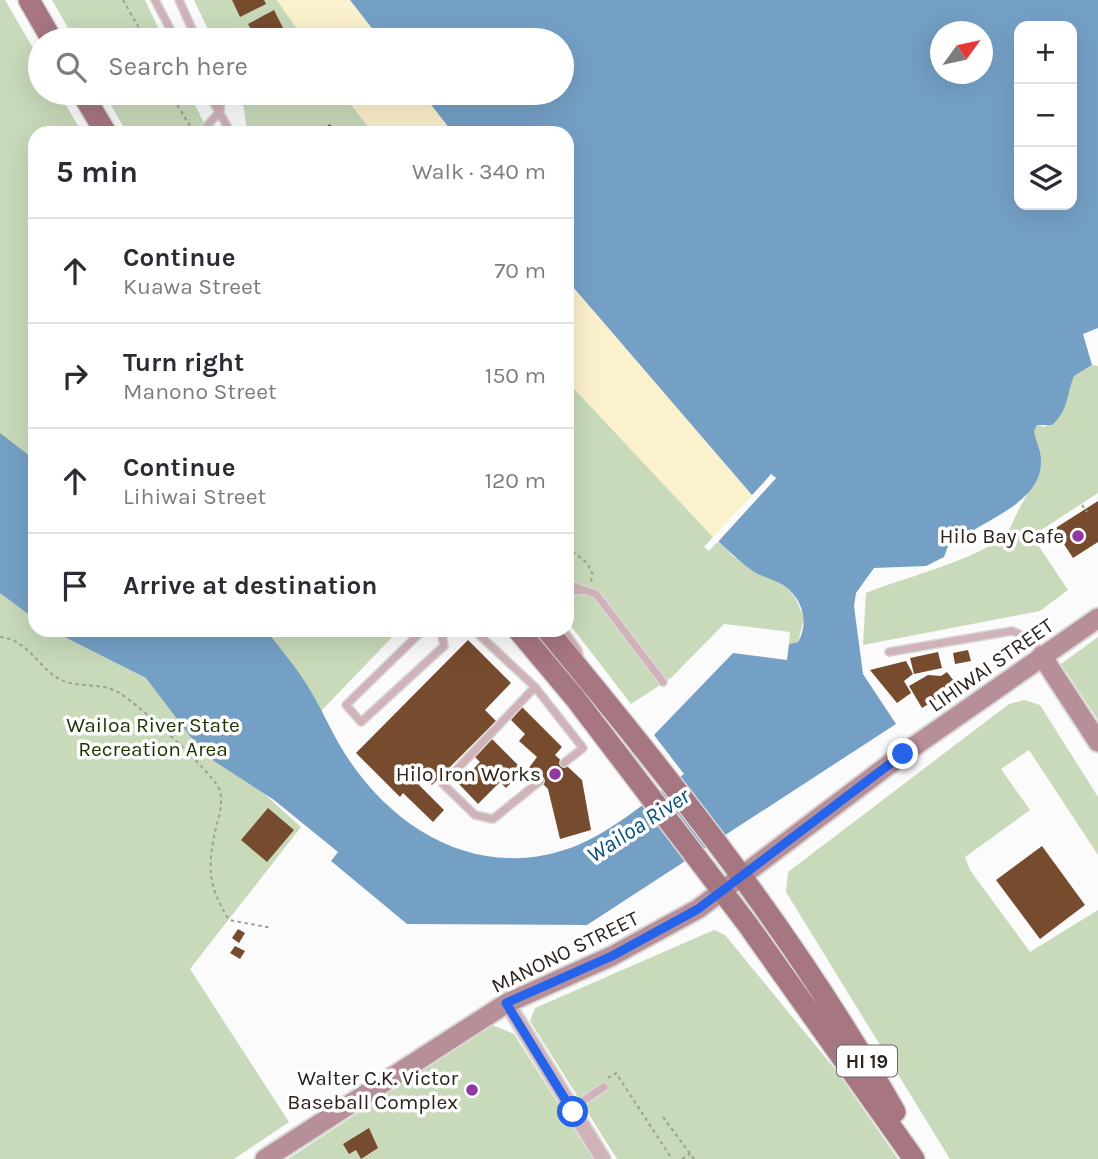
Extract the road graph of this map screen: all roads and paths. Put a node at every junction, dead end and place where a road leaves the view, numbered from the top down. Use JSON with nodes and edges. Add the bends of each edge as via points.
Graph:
{"nodes":[{"id":1,"x":29,"y":0,"type":"edge"},
{"id":2,"x":123,"y":0,"type":"edge"},
{"id":3,"x":155,"y":0,"type":"edge"},
{"id":4,"x":179,"y":0,"type":"edge"},
{"id":5,"x":45,"y":28,"type":"edge"},
{"id":6,"x":139,"y":28,"type":"edge"},
{"id":7,"x":170,"y":28,"type":"edge"},
{"id":8,"x":192,"y":28,"type":"edge"},
{"id":9,"x":89,"y":105,"type":"edge"},
{"id":10,"x":178,"y":105,"type":"edge"},
{"id":11,"x":216,"y":105,"type":"edge"},
{"id":12,"x":220,"y":105,"type":"edge"},
{"id":13,"x":220,"y":111,"type":"junction"},
{"id":14,"x":102,"y":126,"type":"edge"},
{"id":15,"x":191,"y":126,"type":"edge"},
{"id":16,"x":207,"y":126,"type":"edge"},
{"id":17,"x":228,"y":126,"type":"edge"},
{"id":18,"x":1082,"y":505,"type":"dead end"},
{"id":19,"x":1087,"y":512,"type":"dead end"},
{"id":20,"x":574,"y":553,"type":"edge"},
{"id":21,"x":574,"y":586,"type":"edge"},
{"id":22,"x":587,"y":590,"type":"junction"},
{"id":23,"x":574,"y":591,"type":"edge"},
{"id":24,"x":1098,"y":618,"type":"edge"},
{"id":25,"x":0,"y":637,"type":"edge"},
{"id":26,"x":416,"y":637,"type":"edge"},
{"id":27,"x":442,"y":637,"type":"edge"},
{"id":28,"x":481,"y":637,"type":"edge"},
{"id":29,"x":524,"y":637,"type":"edge"},
{"id":30,"x":553,"y":637,"type":"edge"},
{"id":31,"x":568,"y":637,"type":"edge"},
{"id":32,"x":889,"y":652,"type":"dead end"},
{"id":33,"x":1042,"y":656,"type":"junction"},
{"id":34,"x":583,"y":673,"type":"junction"},
{"id":35,"x":663,"y":682,"type":"dead end"},
{"id":36,"x":535,"y":687,"type":"junction"},
{"id":37,"x":1098,"y":742,"type":"edge"},
{"id":38,"x":564,"y":763,"type":"dead end"},
{"id":39,"x":540,"y":781,"type":"dead end"},
{"id":40,"x":743,"y":877,"type":"junction"},
{"id":41,"x":722,"y":892,"type":"junction"},
{"id":42,"x":272,"y":928,"type":"dead end"},
{"id":43,"x":506,"y":1003,"type":"junction"},
{"id":44,"x":605,"y":1084,"type":"joint"},
{"id":45,"x":571,"y":1109,"type":"junction"},
{"id":46,"x":663,"y":1116,"type":"dead end"},
{"id":47,"x":690,"y":1153,"type":"junction"},
{"id":48,"x":265,"y":1159,"type":"edge"},
{"id":49,"x":603,"y":1159,"type":"edge"},
{"id":50,"x":672,"y":1159,"type":"edge"},
{"id":51,"x":682,"y":1159,"type":"edge"},
{"id":52,"x":694,"y":1159,"type":"edge"},
{"id":53,"x":914,"y":1159,"type":"edge"},
{"id":54,"x":922,"y":1159,"type":"edge"}],
"edges":[{"from":1,"to":5,"type":"main road"},
{"from":2,"to":6,"type":"path"},
{"from":3,"to":7,"type":"lane"},
{"from":4,"to":8,"type":"lane"},
{"from":9,"to":14,"type":"main road"},
{"from":10,"to":15,"type":"path"},
{"from":11,"to":13,"type":"lane"},
{"from":12,"to":13,"type":"lane"},
{"from":13,"to":16,"type":"lane"},
{"from":13,"to":17,"type":"lane"},
{"from":18,"to":19,"type":"path"},
{"from":20,"to":22,"type":"path","via":[[593,575]]},
{"from":21,"to":22,"type":"lane"},
{"from":22,"to":23,"type":"lane"},
{"from":22,"to":35,"type":"lane","via":[[596,594]]},
{"from":24,"to":33,"type":"street","name":"LIHIWAI STREET"},
{"from":25,"to":42,"type":"path","via":[[24,645],[43,668],[63,681],[97,684],[121,694],[208,772],[221,793],[210,884],[216,899],[229,920]]},
{"from":26,"to":27,"type":"lane","via":[[346,705],[361,722],[444,646]]},
{"from":28,"to":36,"type":"lane"},
{"from":29,"to":41,"type":"main road","number":"HI 19"},
{"from":30,"to":34,"type":"main road","number":"HI 19"},
{"from":31,"to":34,"type":"lane","via":[[578,650]]},
{"from":32,"to":33,"type":"lane","via":[[1012,631],[1031,639]]},
{"from":33,"to":37,"type":"street"},
{"from":33,"to":40,"type":"street","name":"LIHIWAI STREET","via":[[903,754]]},
{"from":34,"to":40,"type":"main road","number":"HI 19"},
{"from":36,"to":38,"type":"lane","via":[[583,748]]},
{"from":36,"to":39,"type":"lane","via":[[443,784],[475,815],[493,819]]},
{"from":40,"to":41,"type":"street","name":"MANONO STREET"},
{"from":40,"to":54,"type":"main road","number":"HI 19","via":[[849,1030]]},
{"from":41,"to":43,"type":"street","name":"MANONO STREET","via":[[648,937]]},
{"from":41,"to":53,"type":"main road","number":"HI 19"},
{"from":43,"to":45,"type":"street"},
{"from":43,"to":48,"type":"street","name":"MANONO STREET"},
{"from":44,"to":45,"type":"lane"},
{"from":44,"to":50,"type":"path","via":[[617,1073]]},
{"from":45,"to":49,"type":"street"},
{"from":46,"to":47,"type":"path"},
{"from":47,"to":51,"type":"path"},
{"from":47,"to":52,"type":"path"}]}
